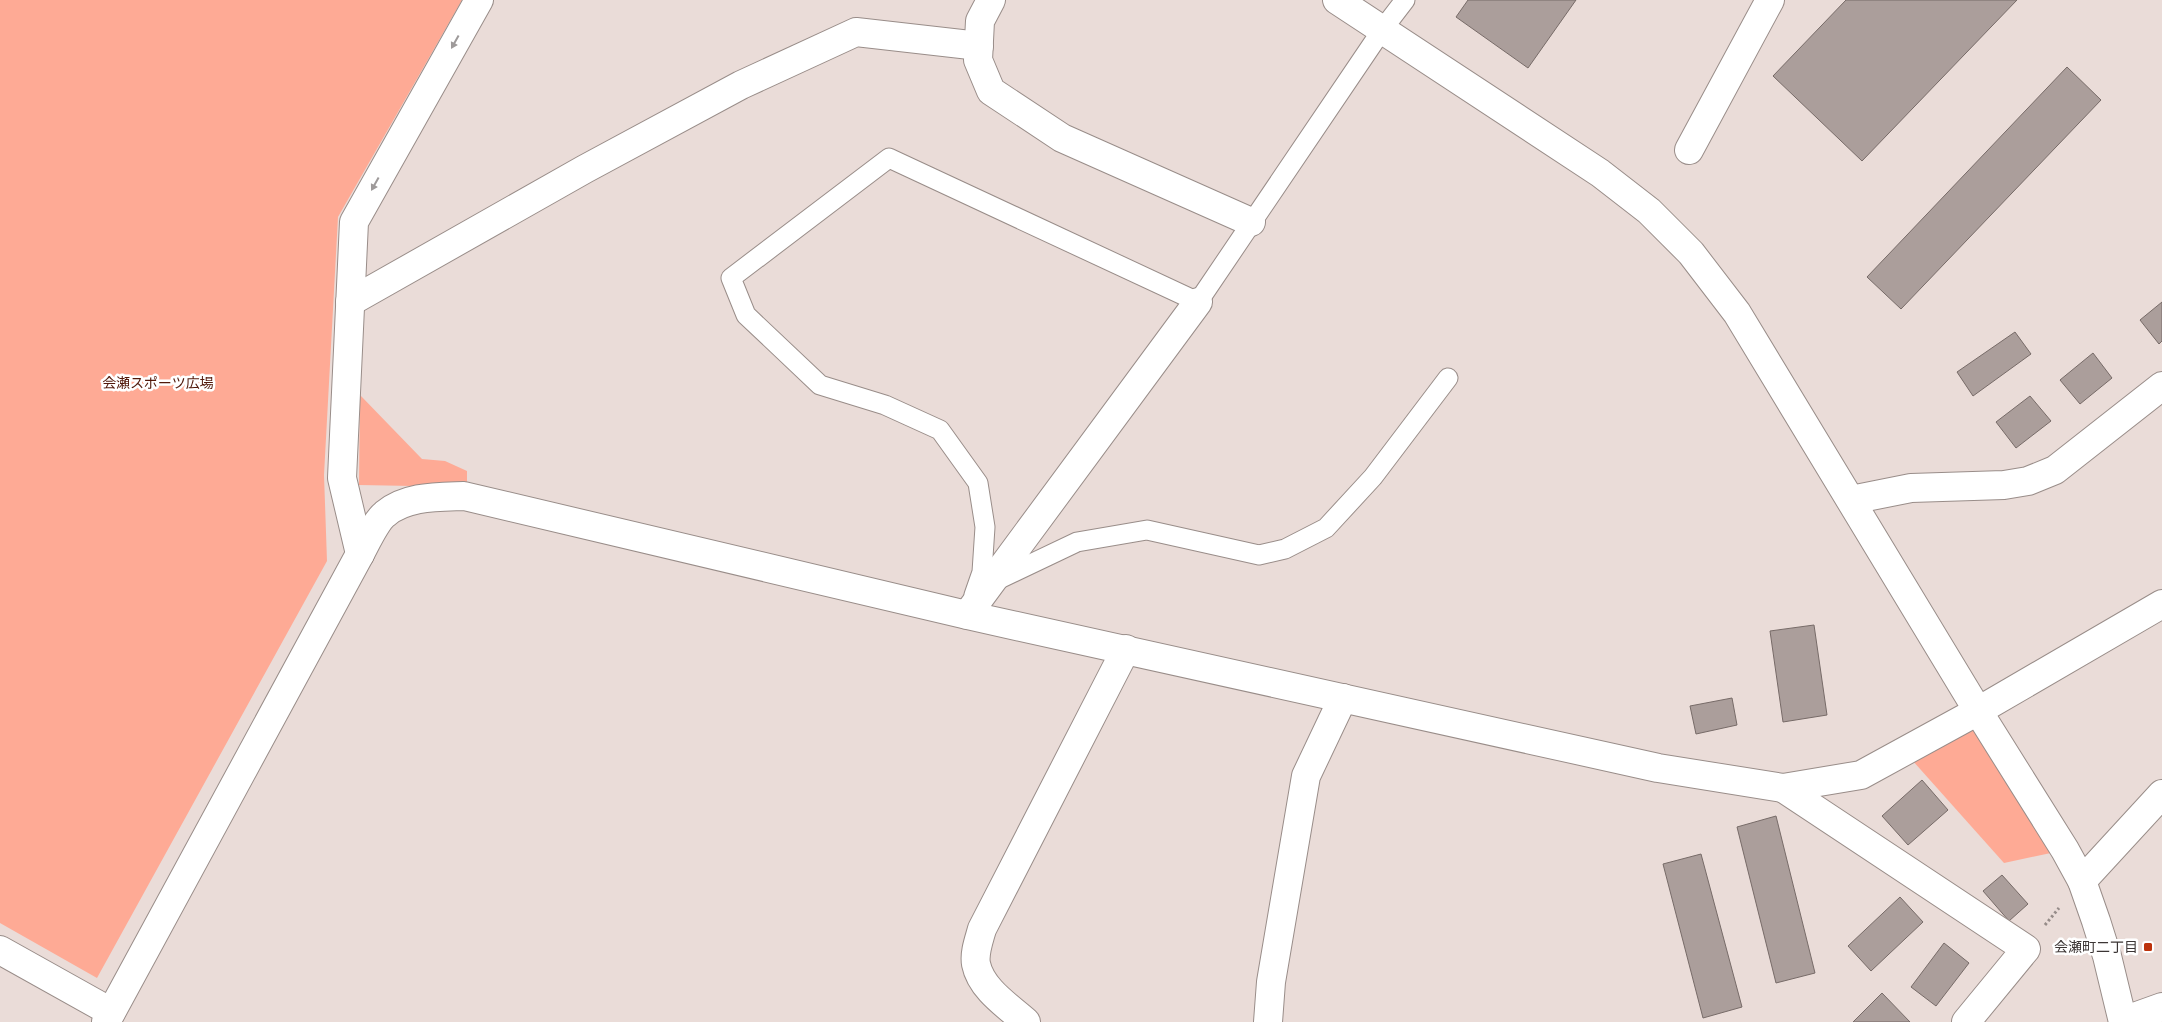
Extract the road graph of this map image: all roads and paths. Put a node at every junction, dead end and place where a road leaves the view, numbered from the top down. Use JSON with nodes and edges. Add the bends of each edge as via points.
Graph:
{"nodes":[{"id":1,"x":479,"y":0,"type":"edge"},
{"id":2,"x":990,"y":0,"type":"edge"},
{"id":3,"x":1337,"y":0,"type":"edge"},
{"id":4,"x":1405,"y":0,"type":"edge"},
{"id":5,"x":1770,"y":0,"type":"edge"},
{"id":6,"x":1382,"y":30,"type":"junction"},
{"id":7,"x":979,"y":46,"type":"junction"},
{"id":8,"x":1689,"y":150,"type":"dead end"},
{"id":9,"x":1251,"y":222,"type":"junction"},
{"id":10,"x":350,"y":302,"type":"junction"},
{"id":11,"x":1198,"y":302,"type":"junction"},
{"id":12,"x":1448,"y":378,"type":"dead end"},
{"id":13,"x":2162,"y":386,"type":"edge"},
{"id":14,"x":1851,"y":500,"type":"junction"},
{"id":15,"x":360,"y":554,"type":"junction"},
{"id":16,"x":990,"y":584,"type":"junction"},
{"id":17,"x":2162,"y":604,"type":"edge"},
{"id":18,"x":967,"y":615,"type":"junction"},
{"id":19,"x":1126,"y":650,"type":"junction"},
{"id":20,"x":1343,"y":698,"type":"junction"},
{"id":21,"x":1978,"y":711,"type":"junction"},
{"id":22,"x":1783,"y":788,"type":"junction"},
{"id":23,"x":2162,"y":794,"type":"edge"},
{"id":24,"x":2082,"y":881,"type":"junction"},
{"id":25,"x":0,"y":950,"type":"edge"},
{"id":26,"x":2162,"y":1007,"type":"edge"},
{"id":27,"x":109,"y":1017,"type":"edge"},
{"id":28,"x":1026,"y":1022,"type":"edge"},
{"id":29,"x":1268,"y":1022,"type":"edge"},
{"id":30,"x":1966,"y":1022,"type":"edge"},
{"id":31,"x":2123,"y":1022,"type":"edge"}],
"edges":[{"from":1,"to":10,"type":"street","one_way":true,"via":[[354,222]]},
{"from":2,"to":7,"type":"street","via":[[980,21]]},
{"from":3,"to":6,"type":"street"},
{"from":4,"to":6,"type":"lane"},
{"from":5,"to":8,"type":"street"},
{"from":6,"to":9,"type":"lane"},
{"from":6,"to":14,"type":"street","via":[[1600,173],[1649,211],[1691,253],[1737,313]]},
{"from":7,"to":9,"type":"street","via":[[978,60],[990,91],[1062,138]]},
{"from":7,"to":10,"type":"street","via":[[856,32],[741,85]]},
{"from":9,"to":11,"type":"lane"},
{"from":10,"to":15,"type":"street","via":[[342,478]]},
{"from":11,"to":16,"type":"street"},
{"from":11,"to":18,"type":"lane","via":[[889,158],[731,278],[746,314],[820,385],[885,405],[940,430],[978,482],[985,527],[982,572]]},
{"from":12,"to":16,"type":"lane","via":[[1373,477],[1326,528],[1284,550],[1258,556],[1147,530],[1078,542]]},
{"from":13,"to":14,"type":"street","via":[[2055,470],[2028,481],[1996,486],[1911,488]]},
{"from":14,"to":21,"type":"street"},
{"from":15,"to":18,"type":"street","via":[[384,514],[405,502],[464,496]]},
{"from":15,"to":27,"type":"street"},
{"from":16,"to":18,"type":"street"},
{"from":17,"to":21,"type":"street"},
{"from":18,"to":19,"type":"street"},
{"from":19,"to":20,"type":"street"},
{"from":19,"to":28,"type":"street","via":[[982,929],[976,963],[982,981]]},
{"from":20,"to":22,"type":"street","via":[[1658,768]]},
{"from":20,"to":29,"type":"street","via":[[1306,776],[1271,982]]},
{"from":21,"to":22,"type":"street","via":[[1861,774]]},
{"from":21,"to":24,"type":"street"},
{"from":22,"to":30,"type":"street","via":[[2026,949]]},
{"from":23,"to":24,"type":"street"},
{"from":24,"to":31,"type":"street","via":[[2107,956]]},
{"from":25,"to":27,"type":"street"},
{"from":26,"to":31,"type":"street"}]}
